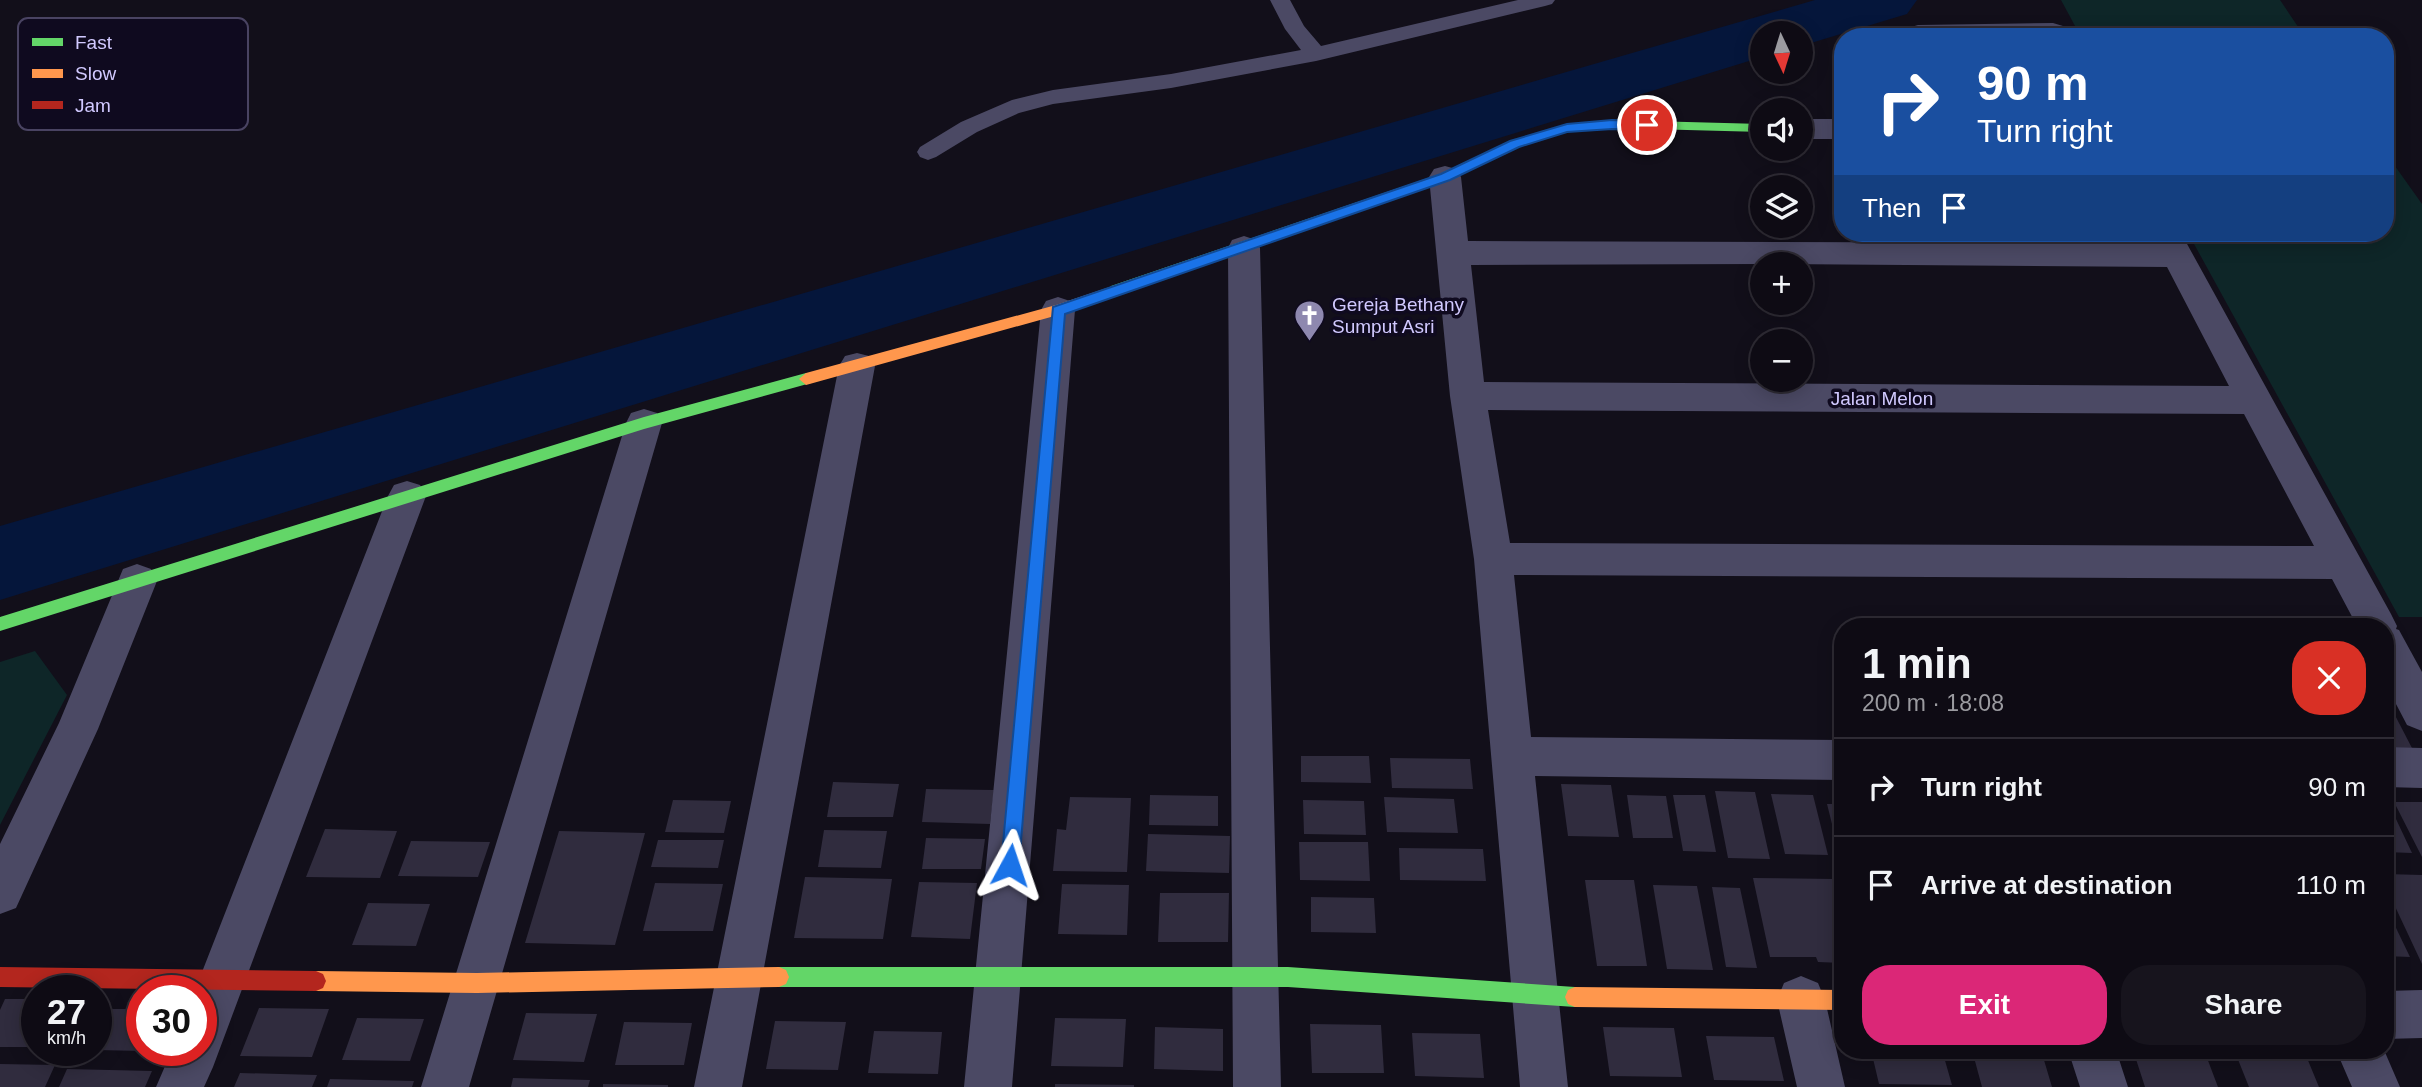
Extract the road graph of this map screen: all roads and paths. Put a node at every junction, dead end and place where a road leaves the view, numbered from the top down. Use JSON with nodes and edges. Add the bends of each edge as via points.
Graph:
{"nodes":[{"id":1,"x":1280,"y":0,"type":"edge"},
{"id":2,"x":1545,"y":0,"type":"edge"},
{"id":3,"x":2050,"y":26,"type":"edge"},
{"id":4,"x":2017,"y":28,"type":"edge"},
{"id":5,"x":1316,"y":54,"type":"junction"},
{"id":6,"x":1750,"y":128,"type":"edge"},
{"id":7,"x":1813,"y":129,"type":"edge"},
{"id":8,"x":1834,"y":130,"type":"edge"},
{"id":9,"x":928,"y":152,"type":"dead end"},
{"id":10,"x":1446,"y":177,"type":"junction"},
{"id":11,"x":2171,"y":244,"type":"edge"},
{"id":12,"x":1244,"y":248,"type":"junction"},
{"id":13,"x":1451,"y":253,"type":"junction"},
{"id":14,"x":1058,"y":310,"type":"junction"},
{"id":15,"x":857,"y":366,"type":"junction"},
{"id":16,"x":1468,"y":396,"type":"junction"},
{"id":17,"x":2254,"y":400,"type":"junction"},
{"id":18,"x":644,"y":423,"type":"junction"},
{"id":19,"x":407,"y":496,"type":"junction"},
{"id":20,"x":1493,"y":559,"type":"junction"},
{"id":21,"x":2343,"y":563,"type":"junction"},
{"id":22,"x":137,"y":581,"type":"junction"},
{"id":23,"x":2373,"y":618,"type":"edge"},
{"id":24,"x":0,"y":624,"type":"edge"},
{"id":25,"x":2394,"y":660,"type":"edge"},
{"id":26,"x":2422,"y":712,"type":"edge"},
{"id":27,"x":1513,"y":756,"type":"junction"},
{"id":28,"x":1834,"y":760,"type":"edge"},
{"id":29,"x":2394,"y":767,"type":"edge"},
{"id":30,"x":2422,"y":768,"type":"edge"},
{"id":31,"x":0,"y":891,"type":"edge"},
{"id":32,"x":1000,"y":975,"type":"junction"},
{"id":33,"x":740,"y":976,"type":"junction"},
{"id":34,"x":0,"y":977,"type":"edge"},
{"id":35,"x":1257,"y":979,"type":"junction"},
{"id":36,"x":224,"y":980,"type":"junction"},
{"id":37,"x":477,"y":984,"type":"junction"},
{"id":38,"x":1534,"y":996,"type":"junction"},
{"id":39,"x":217,"y":997,"type":"edge"},
{"id":40,"x":1822,"y":1000,"type":"edge"},
{"id":41,"x":2422,"y":1014,"type":"edge"},
{"id":42,"x":2394,"y":1015,"type":"edge"},
{"id":43,"x":2095,"y":1059,"type":"edge"},
{"id":44,"x":2364,"y":1059,"type":"edge"},
{"id":45,"x":189,"y":1066,"type":"edge"},
{"id":46,"x":180,"y":1087,"type":"edge"},
{"id":47,"x":445,"y":1087,"type":"edge"},
{"id":48,"x":718,"y":1087,"type":"edge"},
{"id":49,"x":988,"y":1087,"type":"edge"},
{"id":50,"x":1257,"y":1087,"type":"edge"},
{"id":51,"x":1544,"y":1087,"type":"edge"},
{"id":52,"x":1821,"y":1087,"type":"edge"},
{"id":53,"x":2104,"y":1087,"type":"edge"},
{"id":54,"x":2376,"y":1087,"type":"edge"}],
"edges":[{"from":1,"to":5,"type":"lane","via":[[1295,29]]},
{"from":2,"to":5,"type":"lane"},
{"from":3,"to":4,"type":"street"},
{"from":5,"to":9,"type":"lane","via":[[1012,107]]},
{"from":6,"to":10,"type":"street","via":[[1612,124],[1567,128],[1514,144]]},
{"from":7,"to":8,"type":"street"},
{"from":10,"to":12,"type":"street"},
{"from":10,"to":13,"type":"street"},
{"from":11,"to":13,"type":"street"},
{"from":11,"to":17,"type":"street"},
{"from":12,"to":14,"type":"street"},
{"from":12,"to":35,"type":"street"},
{"from":13,"to":16,"type":"street"},
{"from":14,"to":15,"type":"street"},
{"from":14,"to":32,"type":"street"},
{"from":15,"to":18,"type":"street"},
{"from":15,"to":33,"type":"street"},
{"from":16,"to":17,"type":"street","name":"Jalan Melon"},
{"from":16,"to":20,"type":"street"},
{"from":17,"to":21,"type":"street"},
{"from":18,"to":19,"type":"street"},
{"from":18,"to":37,"type":"street"},
{"from":19,"to":22,"type":"street"},
{"from":19,"to":36,"type":"street"},
{"from":20,"to":21,"type":"street"},
{"from":20,"to":27,"type":"street"},
{"from":21,"to":23,"type":"street"},
{"from":22,"to":24,"type":"street"},
{"from":22,"to":31,"type":"street","via":[[77,729]]},
{"from":25,"to":26,"type":"street"},
{"from":27,"to":28,"type":"street"},
{"from":27,"to":38,"type":"street"},
{"from":29,"to":30,"type":"street"},
{"from":32,"to":33,"type":"street"},
{"from":32,"to":35,"type":"street"},
{"from":32,"to":49,"type":"street"},
{"from":33,"to":37,"type":"street"},
{"from":33,"to":48,"type":"street"},
{"from":34,"to":36,"type":"street"},
{"from":35,"to":38,"type":"street","via":[[1288,977]]},
{"from":35,"to":50,"type":"street"},
{"from":36,"to":37,"type":"street"},
{"from":36,"to":39,"type":"street"},
{"from":37,"to":47,"type":"street"},
{"from":38,"to":40,"type":"street"},
{"from":38,"to":51,"type":"street"},
{"from":40,"to":52,"type":"street"},
{"from":41,"to":42,"type":"street"},
{"from":43,"to":53,"type":"street"},
{"from":44,"to":54,"type":"street"},
{"from":45,"to":46,"type":"street"}]}
